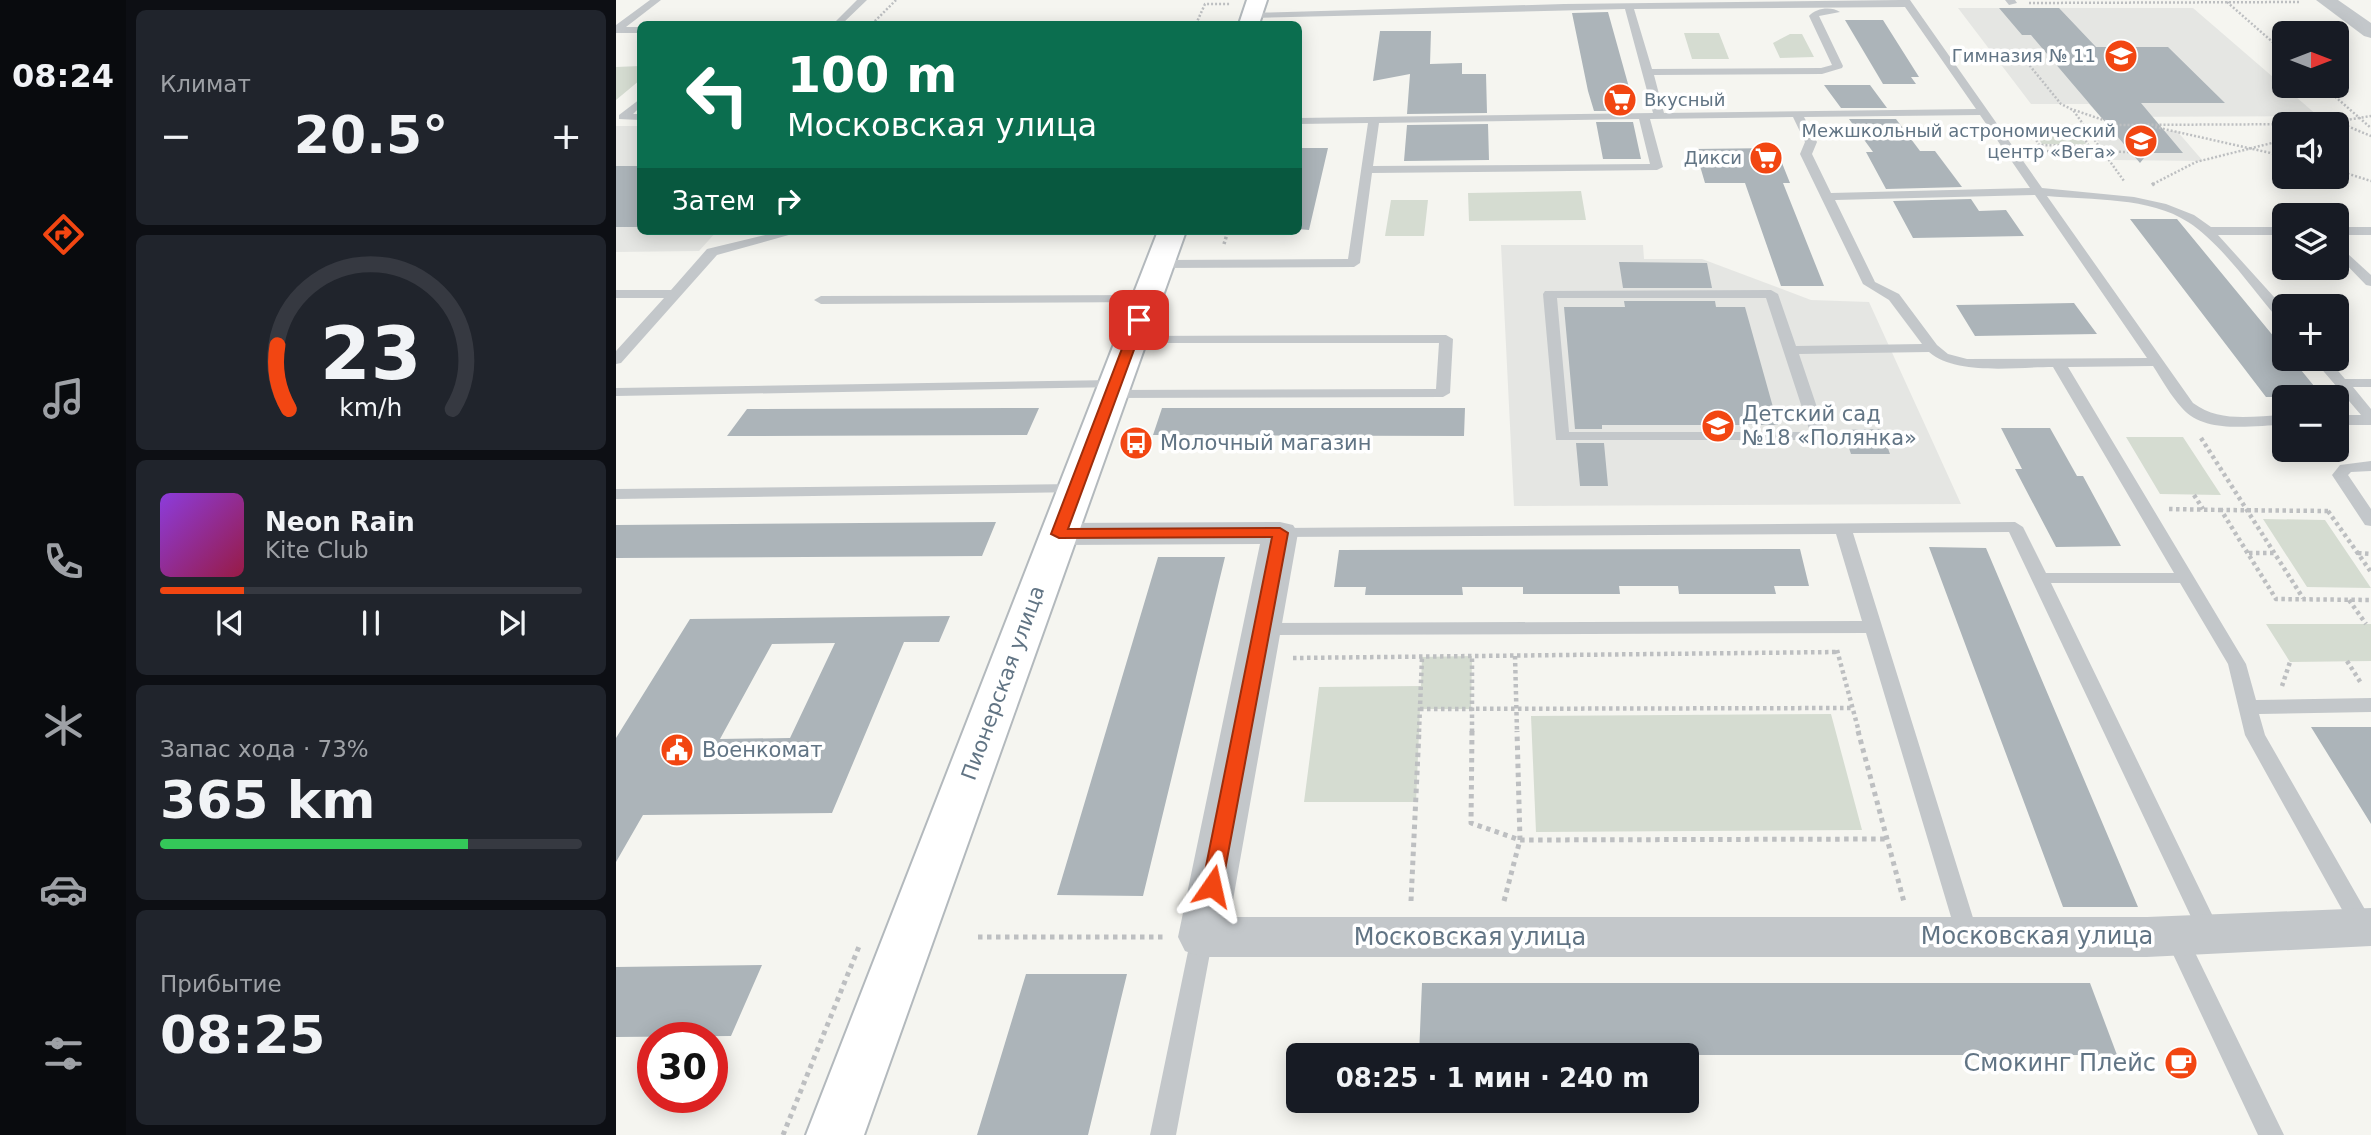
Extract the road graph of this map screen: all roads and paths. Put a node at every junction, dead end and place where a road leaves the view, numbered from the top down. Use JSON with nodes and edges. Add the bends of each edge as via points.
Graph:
{"nodes":[{"id":1,"x":656,"y":0,"type":"edge"},
{"id":2,"x":862,"y":0,"type":"edge"},
{"id":3,"x":896,"y":0,"type":"edge"},
{"id":4,"x":2011,"y":1,"type":"edge"},
{"id":5,"x":2328,"y":1,"type":"edge"},
{"id":6,"x":2227,"y":2,"type":"junction"},
{"id":7,"x":1580,"y":3,"type":"edge"},
{"id":8,"x":1908,"y":5,"type":"edge"},
{"id":9,"x":1629,"y":6,"type":"junction"},
{"id":10,"x":1250,"y":11,"type":"edge"},
{"id":11,"x":840,"y":21,"type":"edge"},
{"id":12,"x":875,"y":21,"type":"edge"},
{"id":13,"x":1197,"y":21,"type":"edge"},
{"id":14,"x":616,"y":30,"type":"edge"},
{"id":15,"x":616,"y":30,"type":"edge"},
{"id":16,"x":637,"y":30,"type":"edge"},
{"id":17,"x":2371,"y":32,"type":"edge"},
{"id":18,"x":2272,"y":41,"type":"edge"},
{"id":19,"x":2017,"y":50,"type":"dead end"},
{"id":20,"x":1648,"y":72,"type":"junction"},
{"id":21,"x":2337,"y":98,"type":"edge"},
{"id":22,"x":637,"y":104,"type":"edge"},
{"id":23,"x":2073,"y":110,"type":"junction"},
{"id":24,"x":1982,"y":112,"type":"junction"},
{"id":25,"x":1797,"y":114,"type":"junction"},
{"id":26,"x":1644,"y":116,"type":"junction"},
{"id":27,"x":1659,"y":116,"type":"junction"},
{"id":28,"x":2371,"y":116,"type":"edge"},
{"id":29,"x":637,"y":117,"type":"edge"},
{"id":30,"x":2360,"y":118,"type":"junction"},
{"id":31,"x":1374,"y":120,"type":"junction"},
{"id":32,"x":2349,"y":120,"type":"edge"},
{"id":33,"x":1302,"y":121,"type":"edge"},
{"id":34,"x":2272,"y":124,"type":"edge"},
{"id":35,"x":2137,"y":125,"type":"junction"},
{"id":36,"x":2349,"y":127,"type":"edge"},
{"id":37,"x":2371,"y":128,"type":"edge"},
{"id":38,"x":2083,"y":136,"type":"junction"},
{"id":39,"x":2091,"y":136,"type":"junction"},
{"id":40,"x":2371,"y":136,"type":"edge"},
{"id":41,"x":2272,"y":143,"type":"edge"},
{"id":42,"x":2249,"y":148,"type":"junction"},
{"id":43,"x":2010,"y":151,"type":"junction"},
{"id":44,"x":2101,"y":151,"type":"junction"},
{"id":45,"x":2134,"y":152,"type":"dead end"},
{"id":46,"x":2272,"y":153,"type":"edge"},
{"id":47,"x":1367,"y":170,"type":"junction"},
{"id":48,"x":2349,"y":174,"type":"edge"},
{"id":49,"x":2371,"y":181,"type":"edge"},
{"id":50,"x":2038,"y":191,"type":"junction"},
{"id":51,"x":1827,"y":197,"type":"junction"},
{"id":52,"x":2134,"y":201,"type":"junction"},
{"id":53,"x":2208,"y":230,"type":"junction"},
{"id":54,"x":2272,"y":231,"type":"edge"},
{"id":55,"x":2349,"y":231,"type":"edge"},
{"id":56,"x":2371,"y":231,"type":"edge"},
{"id":57,"x":781,"y":235,"type":"edge"},
{"id":58,"x":2349,"y":260,"type":"edge"},
{"id":59,"x":1160,"y":265,"type":"edge"},
{"id":60,"x":2371,"y":282,"type":"edge"},
{"id":61,"x":675,"y":293,"type":"junction"},
{"id":62,"x":616,"y":294,"type":"edge"},
{"id":63,"x":821,"y":300,"type":"dead end"},
{"id":64,"x":2272,"y":303,"type":"edge"},
{"id":65,"x":1131,"y":340,"type":"junction"},
{"id":66,"x":1932,"y":348,"type":"junction"},
{"id":67,"x":1790,"y":350,"type":"junction"},
{"id":68,"x":616,"y":360,"type":"edge"},
{"id":69,"x":2157,"y":362,"type":"junction"},
{"id":70,"x":2058,"y":363,"type":"junction"},
{"id":71,"x":2330,"y":371,"type":"edge"},
{"id":72,"x":2341,"y":383,"type":"junction"},
{"id":73,"x":2371,"y":383,"type":"edge"},
{"id":74,"x":1113,"y":389,"type":"junction"},
{"id":75,"x":616,"y":392,"type":"edge"},
{"id":76,"x":2188,"y":406,"type":"junction"},
{"id":77,"x":2371,"y":419,"type":"edge"},
{"id":78,"x":2272,"y":420,"type":"edge"},
{"id":79,"x":2349,"y":420,"type":"edge"},
{"id":80,"x":2371,"y":466,"type":"edge"},
{"id":81,"x":1076,"y":489,"type":"junction"},
{"id":82,"x":616,"y":494,"type":"edge"},
{"id":83,"x":2194,"y":495,"type":"dead end"},
{"id":84,"x":2144,"y":508,"type":"junction"},
{"id":85,"x":2203,"y":509,"type":"junction"},
{"id":86,"x":2221,"y":510,"type":"junction"},
{"id":87,"x":2247,"y":510,"type":"junction"},
{"id":88,"x":2371,"y":521,"type":"edge"},
{"id":89,"x":1843,"y":528,"type":"junction"},
{"id":90,"x":1280,"y":533,"type":"junction"},
{"id":91,"x":1059,"y":534,"type":"junction"},
{"id":92,"x":2248,"y":553,"type":"junction"},
{"id":93,"x":2275,"y":553,"type":"junction"},
{"id":94,"x":2358,"y":553,"type":"junction"},
{"id":95,"x":2371,"y":554,"type":"edge"},
{"id":96,"x":2371,"y":572,"type":"edge"},
{"id":97,"x":2040,"y":578,"type":"junction"},
{"id":98,"x":2186,"y":578,"type":"junction"},
{"id":99,"x":2304,"y":599,"type":"junction"},
{"id":100,"x":2349,"y":600,"type":"junction"},
{"id":101,"x":2371,"y":600,"type":"edge"},
{"id":102,"x":2366,"y":624,"type":"dead end"},
{"id":103,"x":1831,"y":627,"type":"junction"},
{"id":104,"x":1873,"y":627,"type":"junction"},
{"id":105,"x":1259,"y":643,"type":"junction"},
{"id":106,"x":1838,"y":652,"type":"junction"},
{"id":107,"x":1472,"y":656,"type":"junction"},
{"id":108,"x":1515,"y":656,"type":"junction"},
{"id":109,"x":1422,"y":657,"type":"junction"},
{"id":110,"x":2371,"y":705,"type":"edge"},
{"id":111,"x":2248,"y":707,"type":"junction"},
{"id":112,"x":1852,"y":708,"type":"junction"},
{"id":113,"x":1420,"y":709,"type":"junction"},
{"id":114,"x":1471,"y":709,"type":"junction"},
{"id":115,"x":1517,"y":709,"type":"junction"},
{"id":116,"x":1887,"y":839,"type":"junction"},
{"id":117,"x":1520,"y":840,"type":"junction"},
{"id":118,"x":2367,"y":927,"type":"edge"},
{"id":119,"x":2192,"y":934,"type":"junction"},
{"id":120,"x":978,"y":937,"type":"dead end"},
{"id":121,"x":1202,"y":937,"type":"junction"},
{"id":122,"x":1410,"y":937,"type":"junction"},
{"id":123,"x":1496,"y":937,"type":"junction"},
{"id":124,"x":1913,"y":937,"type":"junction"},
{"id":125,"x":1968,"y":937,"type":"junction"},
{"id":126,"x":835,"y":1135,"type":"edge"},
{"id":127,"x":1163,"y":1135,"type":"edge"},
{"id":128,"x":2271,"y":1135,"type":"edge"}],
"edges":[{"from":1,"to":14,"type":"lane"},
{"from":2,"to":11,"type":"lane"},
{"from":3,"to":12,"type":"path"},
{"from":4,"to":6,"type":"path"},
{"from":5,"to":6,"type":"path"},
{"from":5,"to":17,"type":"street"},
{"from":6,"to":18,"type":"path"},
{"from":7,"to":9,"type":"lane"},
{"from":7,"to":10,"type":"lane"},
{"from":8,"to":9,"type":"lane"},
{"from":8,"to":20,"type":"lane","via":[[1818,12],[1814,16],[1839,66],[1822,71]]},
{"from":8,"to":24,"type":"lane"},
{"from":9,"to":20,"type":"lane"},
{"from":10,"to":13,"type":"path","via":[[1205,4]]},
{"from":15,"to":16,"type":"lane"},
{"from":19,"to":23,"type":"path","via":[[2061,104]]},
{"from":20,"to":27,"type":"lane"},
{"from":21,"to":30,"type":"path"},
{"from":22,"to":29,"type":"lane","via":[[622,117]]},
{"from":23,"to":35,"type":"path","via":[[2118,125]]},
{"from":23,"to":39,"type":"path"},
{"from":24,"to":25,"type":"lane"},
{"from":24,"to":43,"type":"lane"},
{"from":25,"to":27,"type":"lane"},
{"from":25,"to":51,"type":"lane","via":[[1811,142],[1807,154]]},
{"from":26,"to":27,"type":"lane"},
{"from":26,"to":31,"type":"lane"},
{"from":26,"to":47,"type":"lane","via":[[1657,167]]},
{"from":28,"to":30,"type":"path"},
{"from":30,"to":32,"type":"path"},
{"from":30,"to":37,"type":"path"},
{"from":31,"to":33,"type":"lane"},
{"from":31,"to":47,"type":"lane"},
{"from":34,"to":35,"type":"path"},
{"from":35,"to":42,"type":"path"},
{"from":36,"to":40,"type":"path"},
{"from":38,"to":38,"type":"path","via":[[2089,146],[2039,145],[2029,127],[2077,127]]},
{"from":38,"to":39,"type":"path"},
{"from":39,"to":44,"type":"path"},
{"from":41,"to":42,"type":"path"},
{"from":42,"to":46,"type":"path"},
{"from":42,"to":52,"type":"path","via":[[2160,178]]},
{"from":43,"to":44,"type":"path"},
{"from":43,"to":50,"type":"lane"},
{"from":44,"to":45,"type":"path"},
{"from":44,"to":52,"type":"path"},
{"from":47,"to":59,"type":"lane","via":[[1354,263]]},
{"from":48,"to":49,"type":"path"},
{"from":50,"to":51,"type":"lane"},
{"from":50,"to":52,"type":"lane"},
{"from":50,"to":69,"type":"lane"},
{"from":51,"to":66,"type":"lane","via":[[1870,284],[1894,297]]},
{"from":52,"to":53,"type":"lane","via":[[2166,208]]},
{"from":53,"to":54,"type":"lane"},
{"from":53,"to":64,"type":"lane"},
{"from":55,"to":56,"type":"lane"},
{"from":57,"to":61,"type":"lane","via":[[712,252]]},
{"from":58,"to":60,"type":"lane"},
{"from":59,"to":63,"type":"lane"},
{"from":59,"to":65,"type":"street","name":"Пионерская улица"},
{"from":61,"to":62,"type":"lane"},
{"from":61,"to":68,"type":"lane"},
{"from":65,"to":74,"type":"street","name":"Пионерская улица"},
{"from":65,"to":74,"type":"lane","via":[[1446,339],[1443,393]]},
{"from":66,"to":67,"type":"lane"},
{"from":66,"to":70,"type":"lane","via":[[1943,357],[1967,363]]},
{"from":67,"to":67,"type":"lane","via":[[1771,294],[1550,294],[1562,437],[1819,437]]},
{"from":69,"to":70,"type":"lane"},
{"from":69,"to":76,"type":"lane"},
{"from":70,"to":84,"type":"lane"},
{"from":71,"to":72,"type":"lane"},
{"from":72,"to":73,"type":"lane"},
{"from":72,"to":77,"type":"lane"},
{"from":74,"to":75,"type":"lane"},
{"from":74,"to":81,"type":"street","name":"Пионерская улица"},
{"from":76,"to":78,"type":"lane","via":[[2210,419]]},
{"from":76,"to":87,"type":"path","via":[[2181,406]]},
{"from":77,"to":79,"type":"lane"},
{"from":80,"to":88,"type":"lane","via":[[2346,468],[2340,475]]},
{"from":81,"to":82,"type":"lane"},
{"from":81,"to":91,"type":"street","name":"Пионерская улица"},
{"from":83,"to":85,"type":"path"},
{"from":84,"to":85,"type":"path"},
{"from":84,"to":98,"type":"lane"},
{"from":85,"to":86,"type":"path"},
{"from":86,"to":87,"type":"path"},
{"from":86,"to":92,"type":"path"},
{"from":87,"to":93,"type":"path"},
{"from":87,"to":94,"type":"path","via":[[2328,511]]},
{"from":89,"to":90,"type":"lane"},
{"from":89,"to":97,"type":"lane","via":[[2015,527]]},
{"from":89,"to":104,"type":"lane"},
{"from":90,"to":91,"type":"street"},
{"from":90,"to":105,"type":"street"},
{"from":91,"to":126,"type":"street","name":"Пионерская улица"},
{"from":92,"to":93,"type":"path"},
{"from":92,"to":99,"type":"path","via":[[2276,599]]},
{"from":93,"to":99,"type":"path"},
{"from":94,"to":95,"type":"path"},
{"from":94,"to":96,"type":"path"},
{"from":97,"to":98,"type":"lane"},
{"from":97,"to":119,"type":"lane"},
{"from":98,"to":111,"type":"lane","via":[[2236,664]]},
{"from":99,"to":100,"type":"path"},
{"from":100,"to":101,"type":"path"},
{"from":100,"to":102,"type":"path"},
{"from":103,"to":104,"type":"lane"},
{"from":103,"to":105,"type":"lane"},
{"from":103,"to":106,"type":"path"},
{"from":104,"to":125,"type":"lane"},
{"from":105,"to":109,"type":"path"},
{"from":105,"to":121,"type":"street"},
{"from":106,"to":108,"type":"path"},
{"from":106,"to":112,"type":"path"},
{"from":107,"to":108,"type":"path"},
{"from":107,"to":109,"type":"path"},
{"from":107,"to":114,"type":"path"},
{"from":108,"to":115,"type":"path"},
{"from":109,"to":113,"type":"path"},
{"from":110,"to":111,"type":"lane"},
{"from":111,"to":118,"type":"lane","via":[[2255,735]]},
{"from":112,"to":115,"type":"path"},
{"from":112,"to":116,"type":"path"},
{"from":113,"to":114,"type":"path"},
{"from":113,"to":122,"type":"path"},
{"from":114,"to":115,"type":"path"},
{"from":114,"to":117,"type":"path","via":[[1471,823]]},
{"from":115,"to":117,"type":"path"},
{"from":116,"to":117,"type":"path"},
{"from":116,"to":124,"type":"path"},
{"from":117,"to":123,"type":"path"},
{"from":118,"to":119,"type":"street","name":"Московская улица"},
{"from":119,"to":125,"type":"street","name":"Московская улица"},
{"from":119,"to":128,"type":"lane"},
{"from":120,"to":121,"type":"path"},
{"from":121,"to":122,"type":"street","name":"Московская улица"},
{"from":121,"to":127,"type":"lane"},
{"from":122,"to":123,"type":"street","name":"Московская улица"},
{"from":123,"to":124,"type":"street","name":"Московская улица"},
{"from":124,"to":125,"type":"street","name":"Московская улица"}]}
